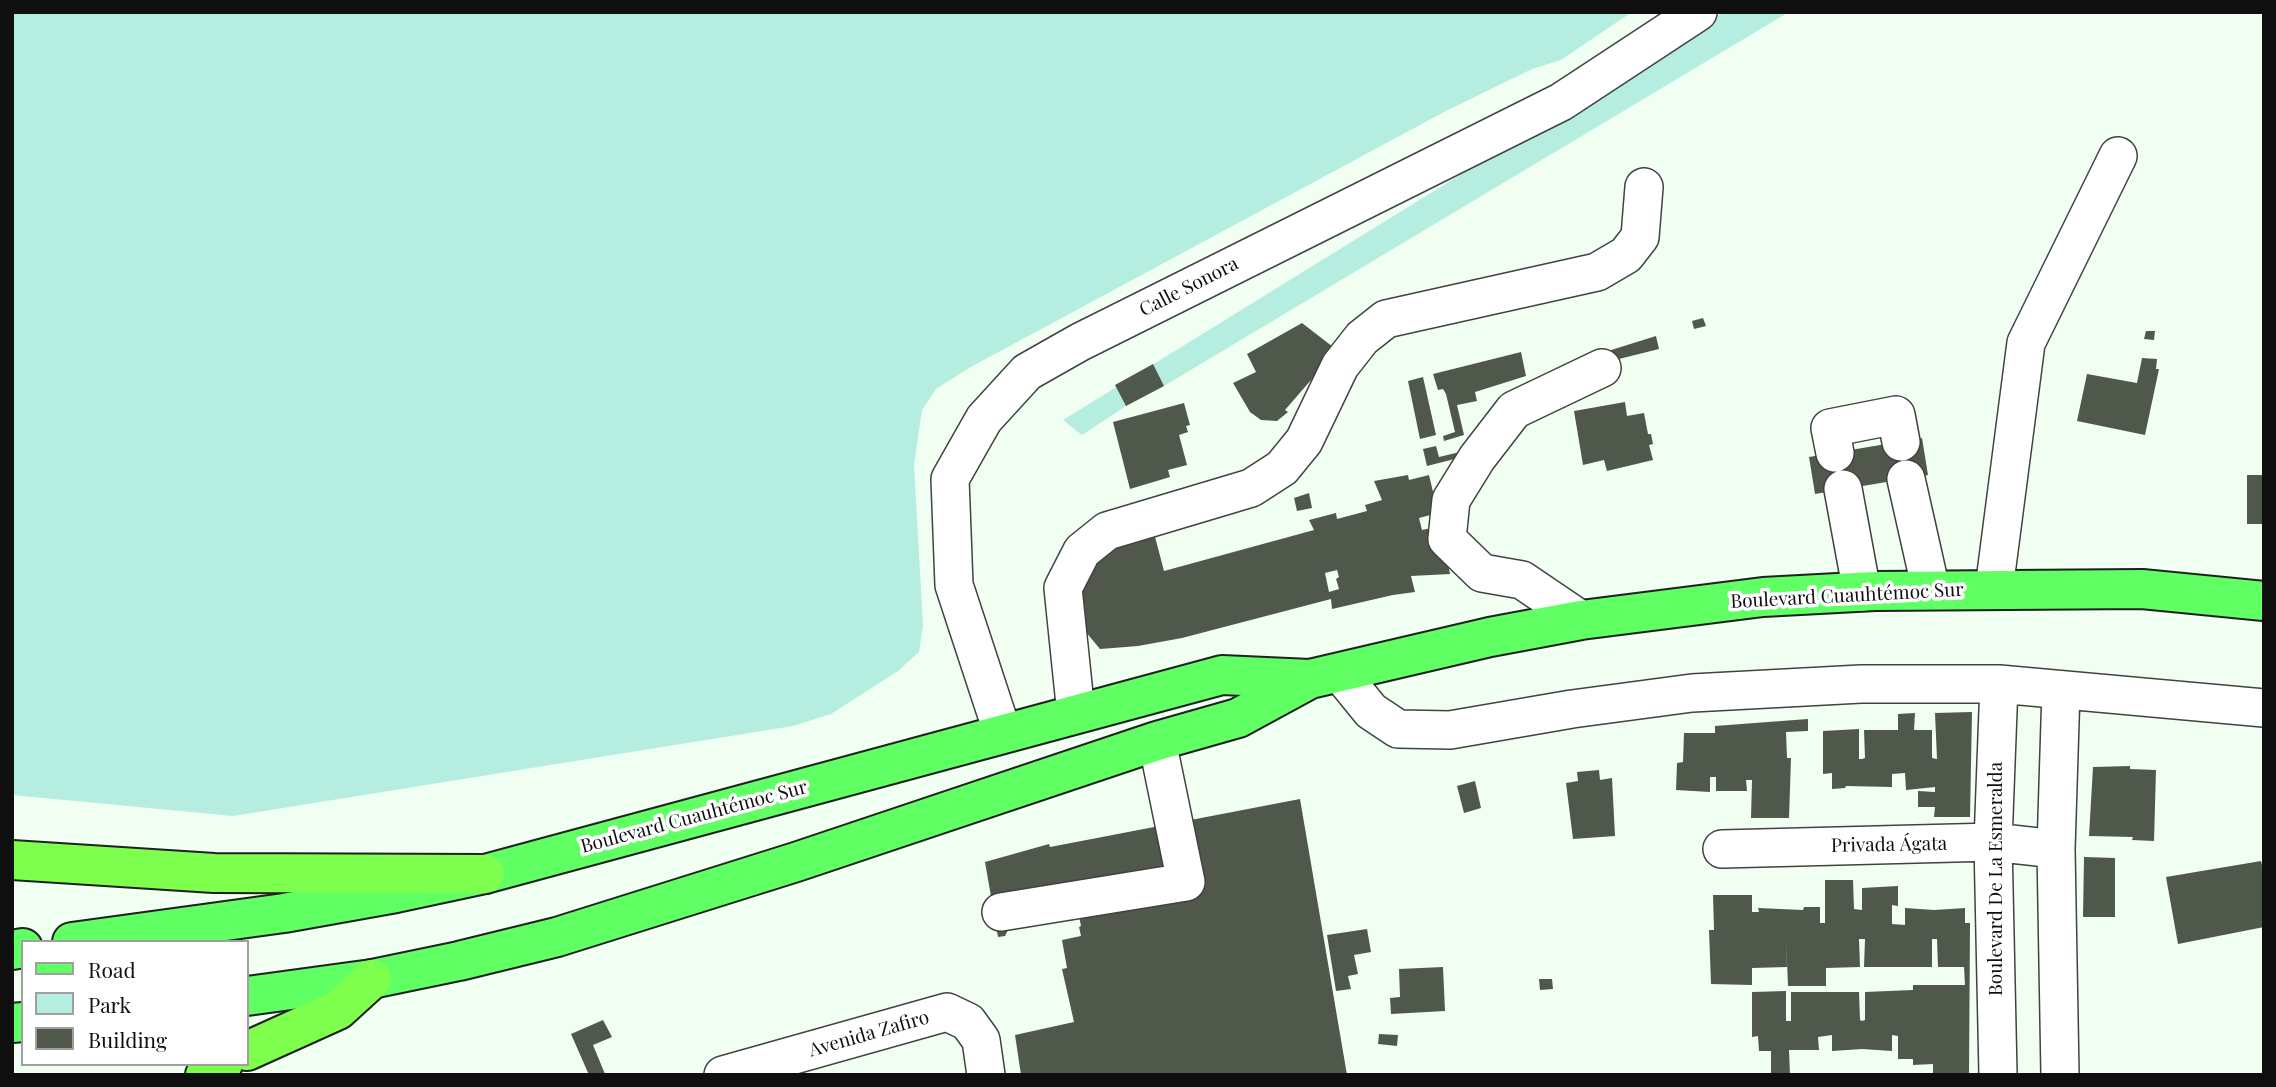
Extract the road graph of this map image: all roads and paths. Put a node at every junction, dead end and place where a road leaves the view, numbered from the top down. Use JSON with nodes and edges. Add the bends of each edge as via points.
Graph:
{"nodes":[{"id":1,"x":1698,"y":12,"type":"edge"},
{"id":2,"x":2118,"y":156,"type":"dead end"},
{"id":3,"x":1644,"y":187,"type":"dead end"},
{"id":4,"x":1601,"y":368,"type":"dead end"},
{"id":5,"x":1900,"y":442,"type":"dead end"},
{"id":6,"x":1835,"y":453,"type":"dead end"},
{"id":7,"x":1906,"y":479,"type":"dead end"},
{"id":8,"x":1843,"y":489,"type":"dead end"},
{"id":9,"x":1994,"y":589,"type":"junction"},
{"id":10,"x":1931,"y":590,"type":"junction"},
{"id":11,"x":1862,"y":592,"type":"junction"},
{"id":12,"x":2264,"y":601,"type":"edge"},
{"id":13,"x":1581,"y":620,"type":"junction"},
{"id":14,"x":1325,"y":676,"type":"junction"},
{"id":15,"x":1999,"y":684,"type":"junction"},
{"id":16,"x":2061,"y":690,"type":"junction"},
{"id":17,"x":2264,"y":708,"type":"edge"},
{"id":18,"x":1076,"y":714,"type":"junction"},
{"id":19,"x":1003,"y":734,"type":"junction"},
{"id":20,"x":1157,"y":741,"type":"junction"},
{"id":21,"x":1993,"y":842,"type":"junction"},
{"id":22,"x":1723,"y":849,"type":"dead end"},
{"id":23,"x":2056,"y":849,"type":"junction"},
{"id":24,"x":12,"y":860,"type":"edge"},
{"id":25,"x":485,"y":874,"type":"junction"},
{"id":26,"x":1001,"y":912,"type":"dead end"},
{"id":27,"x":87,"y":940,"type":"edge"},
{"id":28,"x":372,"y":979,"type":"junction"},
{"id":29,"x":248,"y":996,"type":"edge"},
{"id":30,"x":248,"y":1051,"type":"edge"},
{"id":31,"x":763,"y":1069,"type":"edge"},
{"id":32,"x":723,"y":1075,"type":"edge"},
{"id":33,"x":986,"y":1075,"type":"edge"},
{"id":34,"x":1998,"y":1075,"type":"edge"},
{"id":35,"x":2060,"y":1075,"type":"edge"}],
"edges":[{"from":1,"to":19,"type":"street","name":"Calle Sonora","via":[[1561,102],[1027,372],[984,419],[950,480],[954,585]]},
{"from":2,"to":9,"type":"street","via":[[2026,343]]},
{"from":3,"to":18,"type":"street","via":[[1640,237],[1626,255],[1597,272],[1386,319],[1340,366],[1304,441],[1282,468],[1251,488],[1107,531],[1082,551],[1063,588]]},
{"from":4,"to":13,"type":"street","via":[[1514,410],[1451,500],[1447,539],[1482,573],[1522,580]]},
{"from":5,"to":6,"type":"street","via":[[1896,415],[1830,428]]},
{"from":7,"to":10,"type":"street"},
{"from":8,"to":11,"type":"street"},
{"from":9,"to":10,"type":"main road","name":"Boulevard Cuauhtémoc Sur"},
{"from":9,"to":12,"type":"main road","name":"Boulevard Cuauhtémoc Sur","via":[[2142,589]]},
{"from":10,"to":11,"type":"main road","name":"Boulevard Cuauhtémoc Sur"},
{"from":11,"to":13,"type":"main road","name":"Boulevard Cuauhtémoc Sur","via":[[1763,597]]},
{"from":13,"to":14,"type":"main road","name":"Boulevard Cuauhtémoc Sur"},
{"from":14,"to":15,"type":"street","via":[[1398,729],[1450,730],[1692,693],[1861,684]]},
{"from":14,"to":18,"type":"main road","name":"Boulevard Cuauhtémoc Sur","via":[[1222,675]]},
{"from":14,"to":20,"type":"main road","name":"Boulevard Cuauhtémoc Sur","via":[[1238,718]]},
{"from":15,"to":16,"type":"street"},
{"from":15,"to":21,"type":"street","name":"Boulevard De La Esmeralda"},
{"from":16,"to":17,"type":"street"},
{"from":16,"to":23,"type":"street"},
{"from":18,"to":19,"type":"main road","name":"Boulevard Cuauhtémoc Sur"},
{"from":19,"to":25,"type":"main road","name":"Boulevard Cuauhtémoc Sur"},
{"from":20,"to":26,"type":"street","via":[[1186,882]]},
{"from":20,"to":28,"type":"main road","name":"Boulevard Cuauhtémoc Sur","via":[[557,937]]},
{"from":21,"to":22,"type":"street","name":"Privada Ágata"},
{"from":21,"to":23,"type":"street","name":"Privada Ágata"},
{"from":21,"to":34,"type":"street","name":"Boulevard De La Esmeralda"},
{"from":23,"to":35,"type":"street"},
{"from":24,"to":25,"type":"highway","via":[[214,873]]},
{"from":25,"to":27,"type":"main road","name":"Boulevard Cuauhtémoc Sur","via":[[284,914]]},
{"from":28,"to":29,"type":"main road","name":"Boulevard Cuauhtémoc Sur"},
{"from":28,"to":30,"type":"highway","via":[[338,1010]]},
{"from":31,"to":32,"type":"street","name":"Avenida Zafiro"},
{"from":31,"to":33,"type":"street","name":"Avenida Zafiro","via":[[947,1012],[968,1021],[981,1040]]}]}
